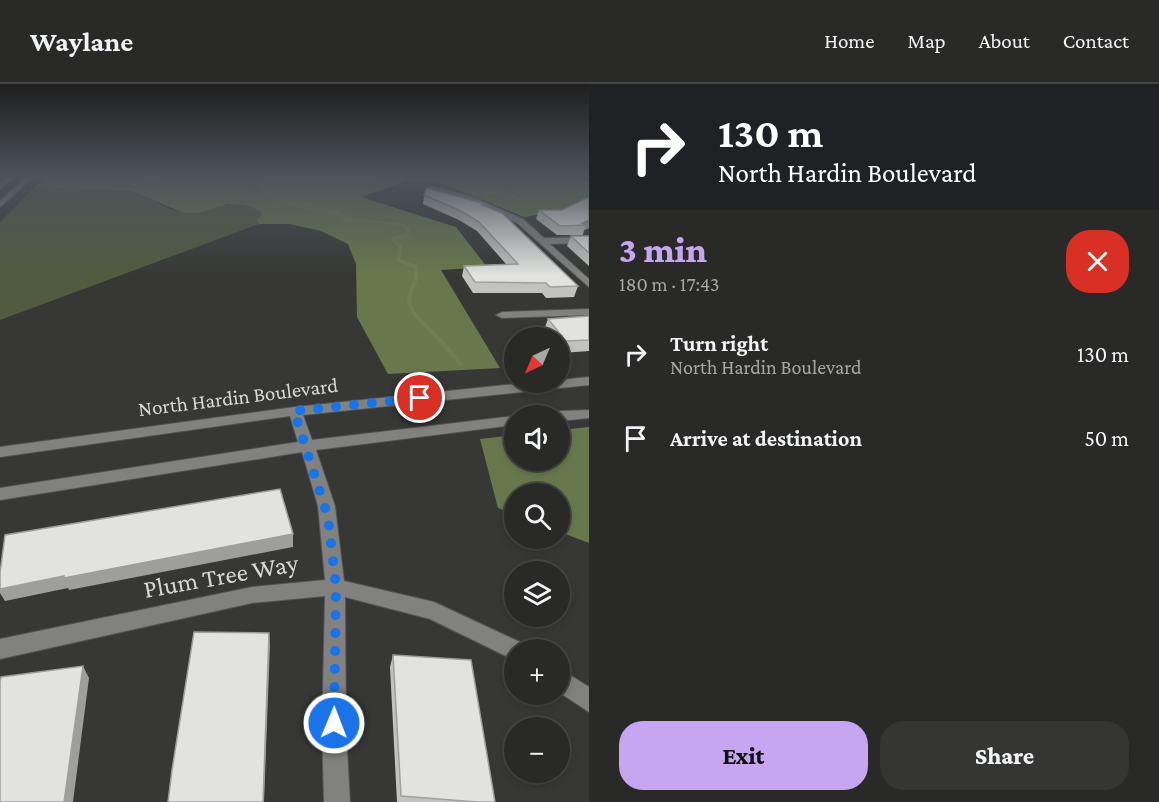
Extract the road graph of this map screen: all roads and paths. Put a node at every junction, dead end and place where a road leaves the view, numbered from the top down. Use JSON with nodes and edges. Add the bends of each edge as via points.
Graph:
{"nodes":[{"id":1,"x":494,"y":210,"type":"edge"},
{"id":2,"x":589,"y":240,"type":"edge"},
{"id":3,"x":542,"y":241,"type":"junction"},
{"id":4,"x":589,"y":284,"type":"edge"},
{"id":5,"x":589,"y":312,"type":"edge"},
{"id":6,"x":502,"y":315,"type":"dead end"},
{"id":7,"x":589,"y":381,"type":"edge"},
{"id":8,"x":294,"y":411,"type":"junction"},
{"id":9,"x":589,"y":414,"type":"edge"},
{"id":10,"x":570,"y":415,"type":"edge"},
{"id":11,"x":504,"y":421,"type":"edge"},
{"id":12,"x":306,"y":446,"type":"junction"},
{"id":13,"x":0,"y":452,"type":"edge"},
{"id":14,"x":0,"y":494,"type":"edge"},
{"id":15,"x":336,"y":587,"type":"junction"},
{"id":16,"x":504,"y":645,"type":"edge"},
{"id":17,"x":0,"y":649,"type":"edge"},
{"id":18,"x":570,"y":687,"type":"edge"},
{"id":19,"x":589,"y":701,"type":"edge"},
{"id":20,"x":337,"y":802,"type":"edge"}],
"edges":[{"from":1,"to":3,"type":"street","via":[[520,221]]},
{"from":2,"to":3,"type":"street"},
{"from":3,"to":4,"type":"street"},
{"from":5,"to":6,"type":"street"},
{"from":7,"to":8,"type":"street","name":"North Hardin Boulevard"},
{"from":8,"to":12,"type":"street"},
{"from":8,"to":13,"type":"street","name":"North Hardin Boulevard"},
{"from":9,"to":10,"type":"street"},
{"from":11,"to":12,"type":"street"},
{"from":12,"to":14,"type":"street"},
{"from":12,"to":15,"type":"street","via":[[328,517]]},
{"from":15,"to":16,"type":"street","name":"Plum Tree Way","via":[[434,611]]},
{"from":15,"to":17,"type":"street","name":"Plum Tree Way","via":[[252,595]]},
{"from":15,"to":20,"type":"street"},
{"from":18,"to":19,"type":"street"}]}
